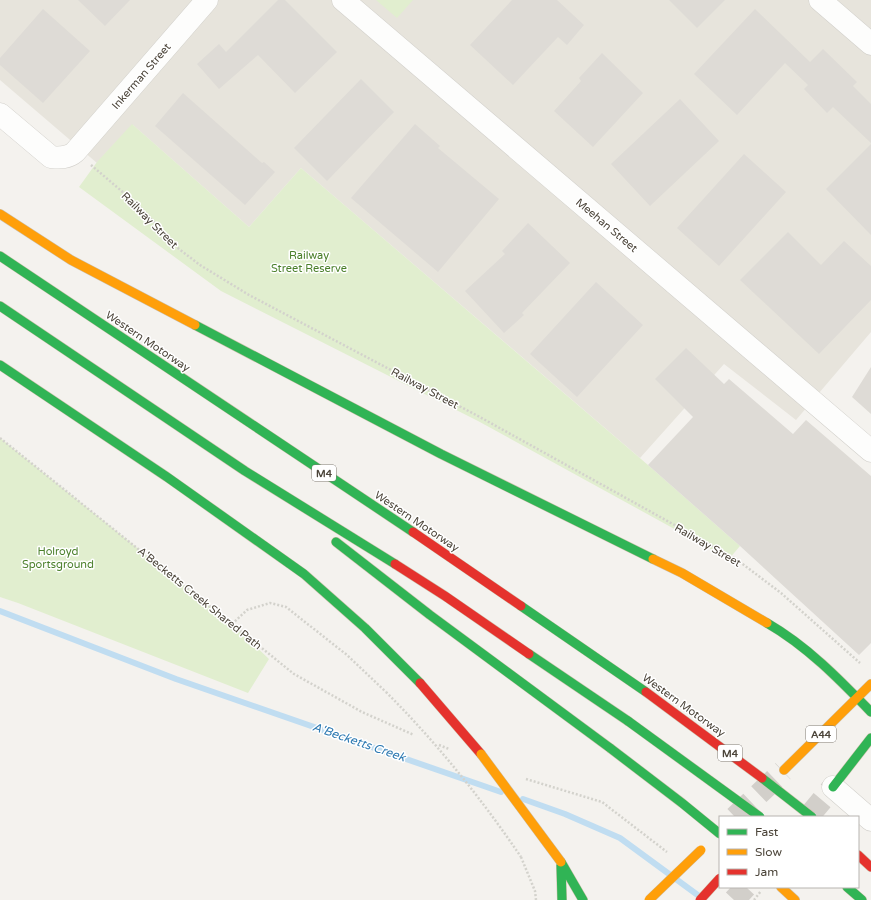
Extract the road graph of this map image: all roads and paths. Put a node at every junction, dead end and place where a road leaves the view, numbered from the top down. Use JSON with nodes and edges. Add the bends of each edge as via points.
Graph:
{"nodes":[{"id":1,"x":207,"y":0,"type":"edge"},
{"id":2,"x":343,"y":0,"type":"edge"},
{"id":3,"x":820,"y":0,"type":"edge"},
{"id":4,"x":871,"y":44,"type":"edge"},
{"id":5,"x":0,"y":114,"type":"edge"},
{"id":6,"x":75,"y":152,"type":"junction"},
{"id":7,"x":0,"y":214,"type":"edge"},
{"id":8,"x":0,"y":256,"type":"edge"},
{"id":9,"x":0,"y":306,"type":"edge"},
{"id":10,"x":0,"y":365,"type":"edge"},
{"id":11,"x":0,"y":438,"type":"edge"},
{"id":12,"x":871,"y":451,"type":"edge"},
{"id":13,"x":245,"y":471,"type":"junction"},
{"id":14,"x":313,"y":524,"type":"dead end"},
{"id":15,"x":331,"y":538,"type":"dead end"},
{"id":16,"x":232,"y":624,"type":"junction"},
{"id":17,"x":860,"y":663,"type":"dead end"},
{"id":18,"x":871,"y":684,"type":"edge"},
{"id":19,"x":858,"y":698,"type":"junction"},
{"id":20,"x":871,"y":712,"type":"edge"},
{"id":21,"x":414,"y":735,"type":"dead end"},
{"id":22,"x":871,"y":738,"type":"edge"},
{"id":23,"x":439,"y":746,"type":"dead end"},
{"id":24,"x":450,"y":750,"type":"dead end"},
{"id":25,"x":784,"y":770,"type":"tunnel mouth"},
{"id":26,"x":520,"y":777,"type":"dead end"},
{"id":27,"x":833,"y":787,"type":"joint"},
{"id":28,"x":759,"y":816,"type":"edge"},
{"id":29,"x":811,"y":816,"type":"edge"},
{"id":30,"x":871,"y":820,"type":"edge"},
{"id":31,"x":719,"y":833,"type":"edge"},
{"id":32,"x":701,"y":850,"type":"dead end"},
{"id":33,"x":667,"y":852,"type":"dead end"},
{"id":34,"x":859,"y":857,"type":"edge"},
{"id":35,"x":561,"y":862,"type":"junction"},
{"id":36,"x":871,"y":867,"type":"edge"},
{"id":37,"x":719,"y":879,"type":"edge"},
{"id":38,"x":763,"y":888,"type":"edge"},
{"id":39,"x":782,"y":888,"type":"edge"},
{"id":40,"x":848,"y":888,"type":"edge"},
{"id":41,"x":536,"y":900,"type":"edge"},
{"id":42,"x":562,"y":900,"type":"edge"},
{"id":43,"x":583,"y":900,"type":"edge"},
{"id":44,"x":649,"y":900,"type":"edge"},
{"id":45,"x":700,"y":900,"type":"edge"},
{"id":46,"x":754,"y":900,"type":"edge"},
{"id":47,"x":795,"y":900,"type":"edge"},
{"id":48,"x":862,"y":900,"type":"edge"}],
"edges":[{"from":1,"to":6,"type":"street","name":"Inkerman Street"},
{"from":2,"to":12,"type":"street","name":"Meehan Street"},
{"from":3,"to":4,"type":"street"},
{"from":5,"to":6,"type":"street","via":[[51,157],[65,157]]},
{"from":6,"to":17,"type":"path","name":"Railway Street","via":[[138,205],[179,249],[200,265],[249,295],[485,420],[736,559],[782,593]]},
{"from":7,"to":19,"type":"highway","via":[[78,264],[441,454],[682,573],[802,647]]},
{"from":8,"to":29,"type":"highway","name":"Western Motorway","number":"M4","bridge":true,"via":[[465,567],[646,692]]},
{"from":9,"to":13,"type":"highway"},
{"from":10,"to":35,"type":"highway","bridge":true,"via":[[161,473],[304,574],[365,628],[427,690],[480,754]]},
{"from":11,"to":16,"type":"path","name":"A'Becketts Creek Shared Path"},
{"from":13,"to":14,"type":"highway"},
{"from":13,"to":28,"type":"highway","bridge":true,"via":[[445,596],[628,721]]},
{"from":15,"to":31,"type":"highway","bridge":true},
{"from":16,"to":21,"type":"path","name":"A'Becketts Creek Shared Path","via":[[294,674],[362,712]]},
{"from":16,"to":41,"type":"path","bridge":true,"via":[[247,610],[270,603],[286,607],[347,655],[414,720],[476,794],[520,857],[535,890]]},
{"from":18,"to":19,"type":"highway","number":"A44"},
{"from":19,"to":20,"type":"highway"},
{"from":19,"to":25,"type":"highway","number":"A44"},
{"from":22,"to":27,"type":"highway"},
{"from":23,"to":24,"type":"path"},
{"from":26,"to":33,"type":"path","via":[[602,802]]},
{"from":27,"to":30,"type":"street"},
{"from":32,"to":44,"type":"highway","bridge":true},
{"from":34,"to":36,"type":"highway"},
{"from":35,"to":42,"type":"highway"},
{"from":35,"to":43,"type":"highway"},
{"from":37,"to":45,"type":"highway","bridge":true},
{"from":38,"to":46,"type":"path"},
{"from":39,"to":47,"type":"highway"},
{"from":40,"to":48,"type":"highway"}]}
